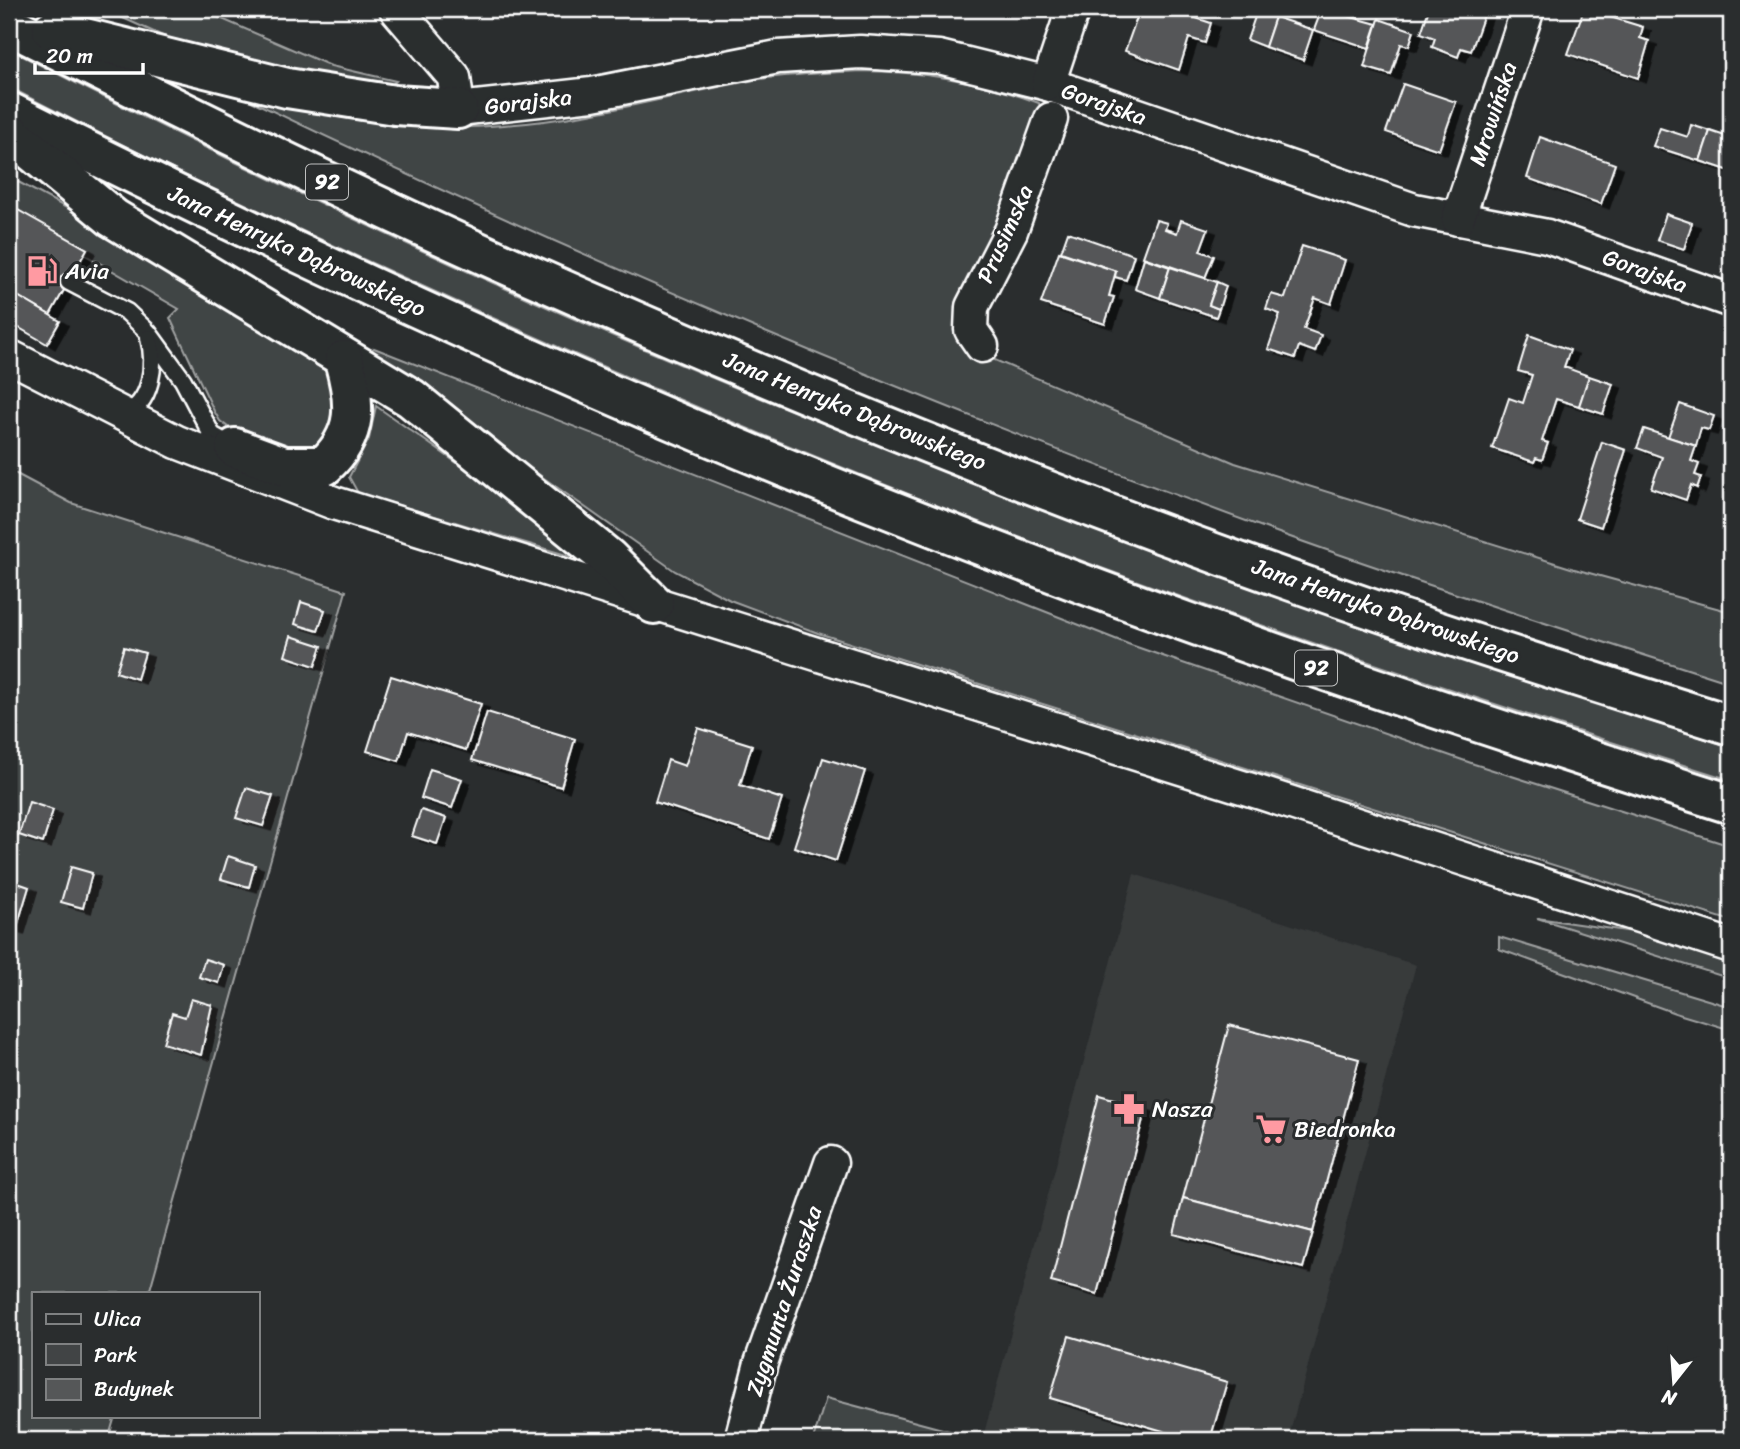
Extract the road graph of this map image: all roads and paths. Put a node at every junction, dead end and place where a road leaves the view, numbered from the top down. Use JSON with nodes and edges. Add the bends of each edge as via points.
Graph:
{"nodes":[{"id":1,"x":396,"y":9,"type":"edge"},
{"id":2,"x":1073,"y":9,"type":"edge"},
{"id":3,"x":1528,"y":9,"type":"edge"},
{"id":4,"x":9,"y":19,"type":"edge"},
{"id":5,"x":9,"y":25,"type":"edge"},
{"id":6,"x":1048,"y":84,"type":"junction"},
{"id":7,"x":458,"y":109,"type":"junction"},
{"id":8,"x":9,"y":112,"type":"edge"},
{"id":9,"x":1051,"y":120,"type":"joint"},
{"id":10,"x":9,"y":132,"type":"edge"},
{"id":11,"x":1458,"y":219,"type":"junction"},
{"id":12,"x":69,"y":282,"type":"dead end"},
{"id":13,"x":1731,"y":301,"type":"edge"},
{"id":14,"x":148,"y":332,"type":"junction"},
{"id":15,"x":982,"y":346,"type":"dead end"},
{"id":16,"x":9,"y":356,"type":"edge"},
{"id":17,"x":344,"y":360,"type":"junction"},
{"id":18,"x":123,"y":414,"type":"junction"},
{"id":19,"x":235,"y":447,"type":"joint"},
{"id":20,"x":654,"y":604,"type":"junction"},
{"id":21,"x":1731,"y":725,"type":"edge"},
{"id":22,"x":1731,"y":804,"type":"edge"},
{"id":23,"x":1731,"y":946,"type":"edge"},
{"id":24,"x":831,"y":1163,"type":"dead end"},
{"id":25,"x":741,"y":1440,"type":"edge"}],
"edges":[{"from":1,"to":7,"type":"street","via":[[454,77]]},
{"from":2,"to":6,"type":"street"},
{"from":3,"to":11,"type":"street","name":"Mrowińska"},
{"from":4,"to":7,"type":"main road","via":[[287,89]]},
{"from":5,"to":21,"type":"main road","name":"Jana Henryka Dąbrowskiego","number":"92","via":[[433,231],[880,424],[1365,607]]},
{"from":6,"to":7,"type":"street","name":"Gorajska","via":[[939,57],[860,52],[778,57],[592,94]]},
{"from":6,"to":9,"type":"lane","via":[[1054,109]]},
{"from":6,"to":11,"type":"street","name":"Gorajska","via":[[1414,210]]},
{"from":8,"to":22,"type":"main road","name":"Jana Henryka Dąbrowskiego","number":"92","via":[[370,286],[627,401],[907,517],[1296,661]]},
{"from":9,"to":15,"type":"street","name":"Prusimska","via":[[1011,231],[972,307],[971,330]]},
{"from":10,"to":17,"type":"main road","via":[[113,218]]},
{"from":11,"to":13,"type":"street","name":"Gorajska","via":[[1547,236]]},
{"from":12,"to":14,"type":"lane","via":[[127,312]]},
{"from":14,"to":18,"type":"lane","via":[[152,354],[149,383],[137,407]]},
{"from":14,"to":19,"type":"lane","via":[[183,380],[212,435]]},
{"from":16,"to":18,"type":"street"},
{"from":17,"to":19,"type":"main road","via":[[352,401],[351,425],[338,453],[324,466],[285,466]]},
{"from":17,"to":20,"type":"main road","via":[[411,398],[608,558]]},
{"from":18,"to":20,"type":"street","via":[[177,442],[334,503]]},
{"from":20,"to":23,"type":"street"},
{"from":24,"to":25,"type":"street","name":"Zygmunta Żuraszka","via":[[761,1363]]}]}
